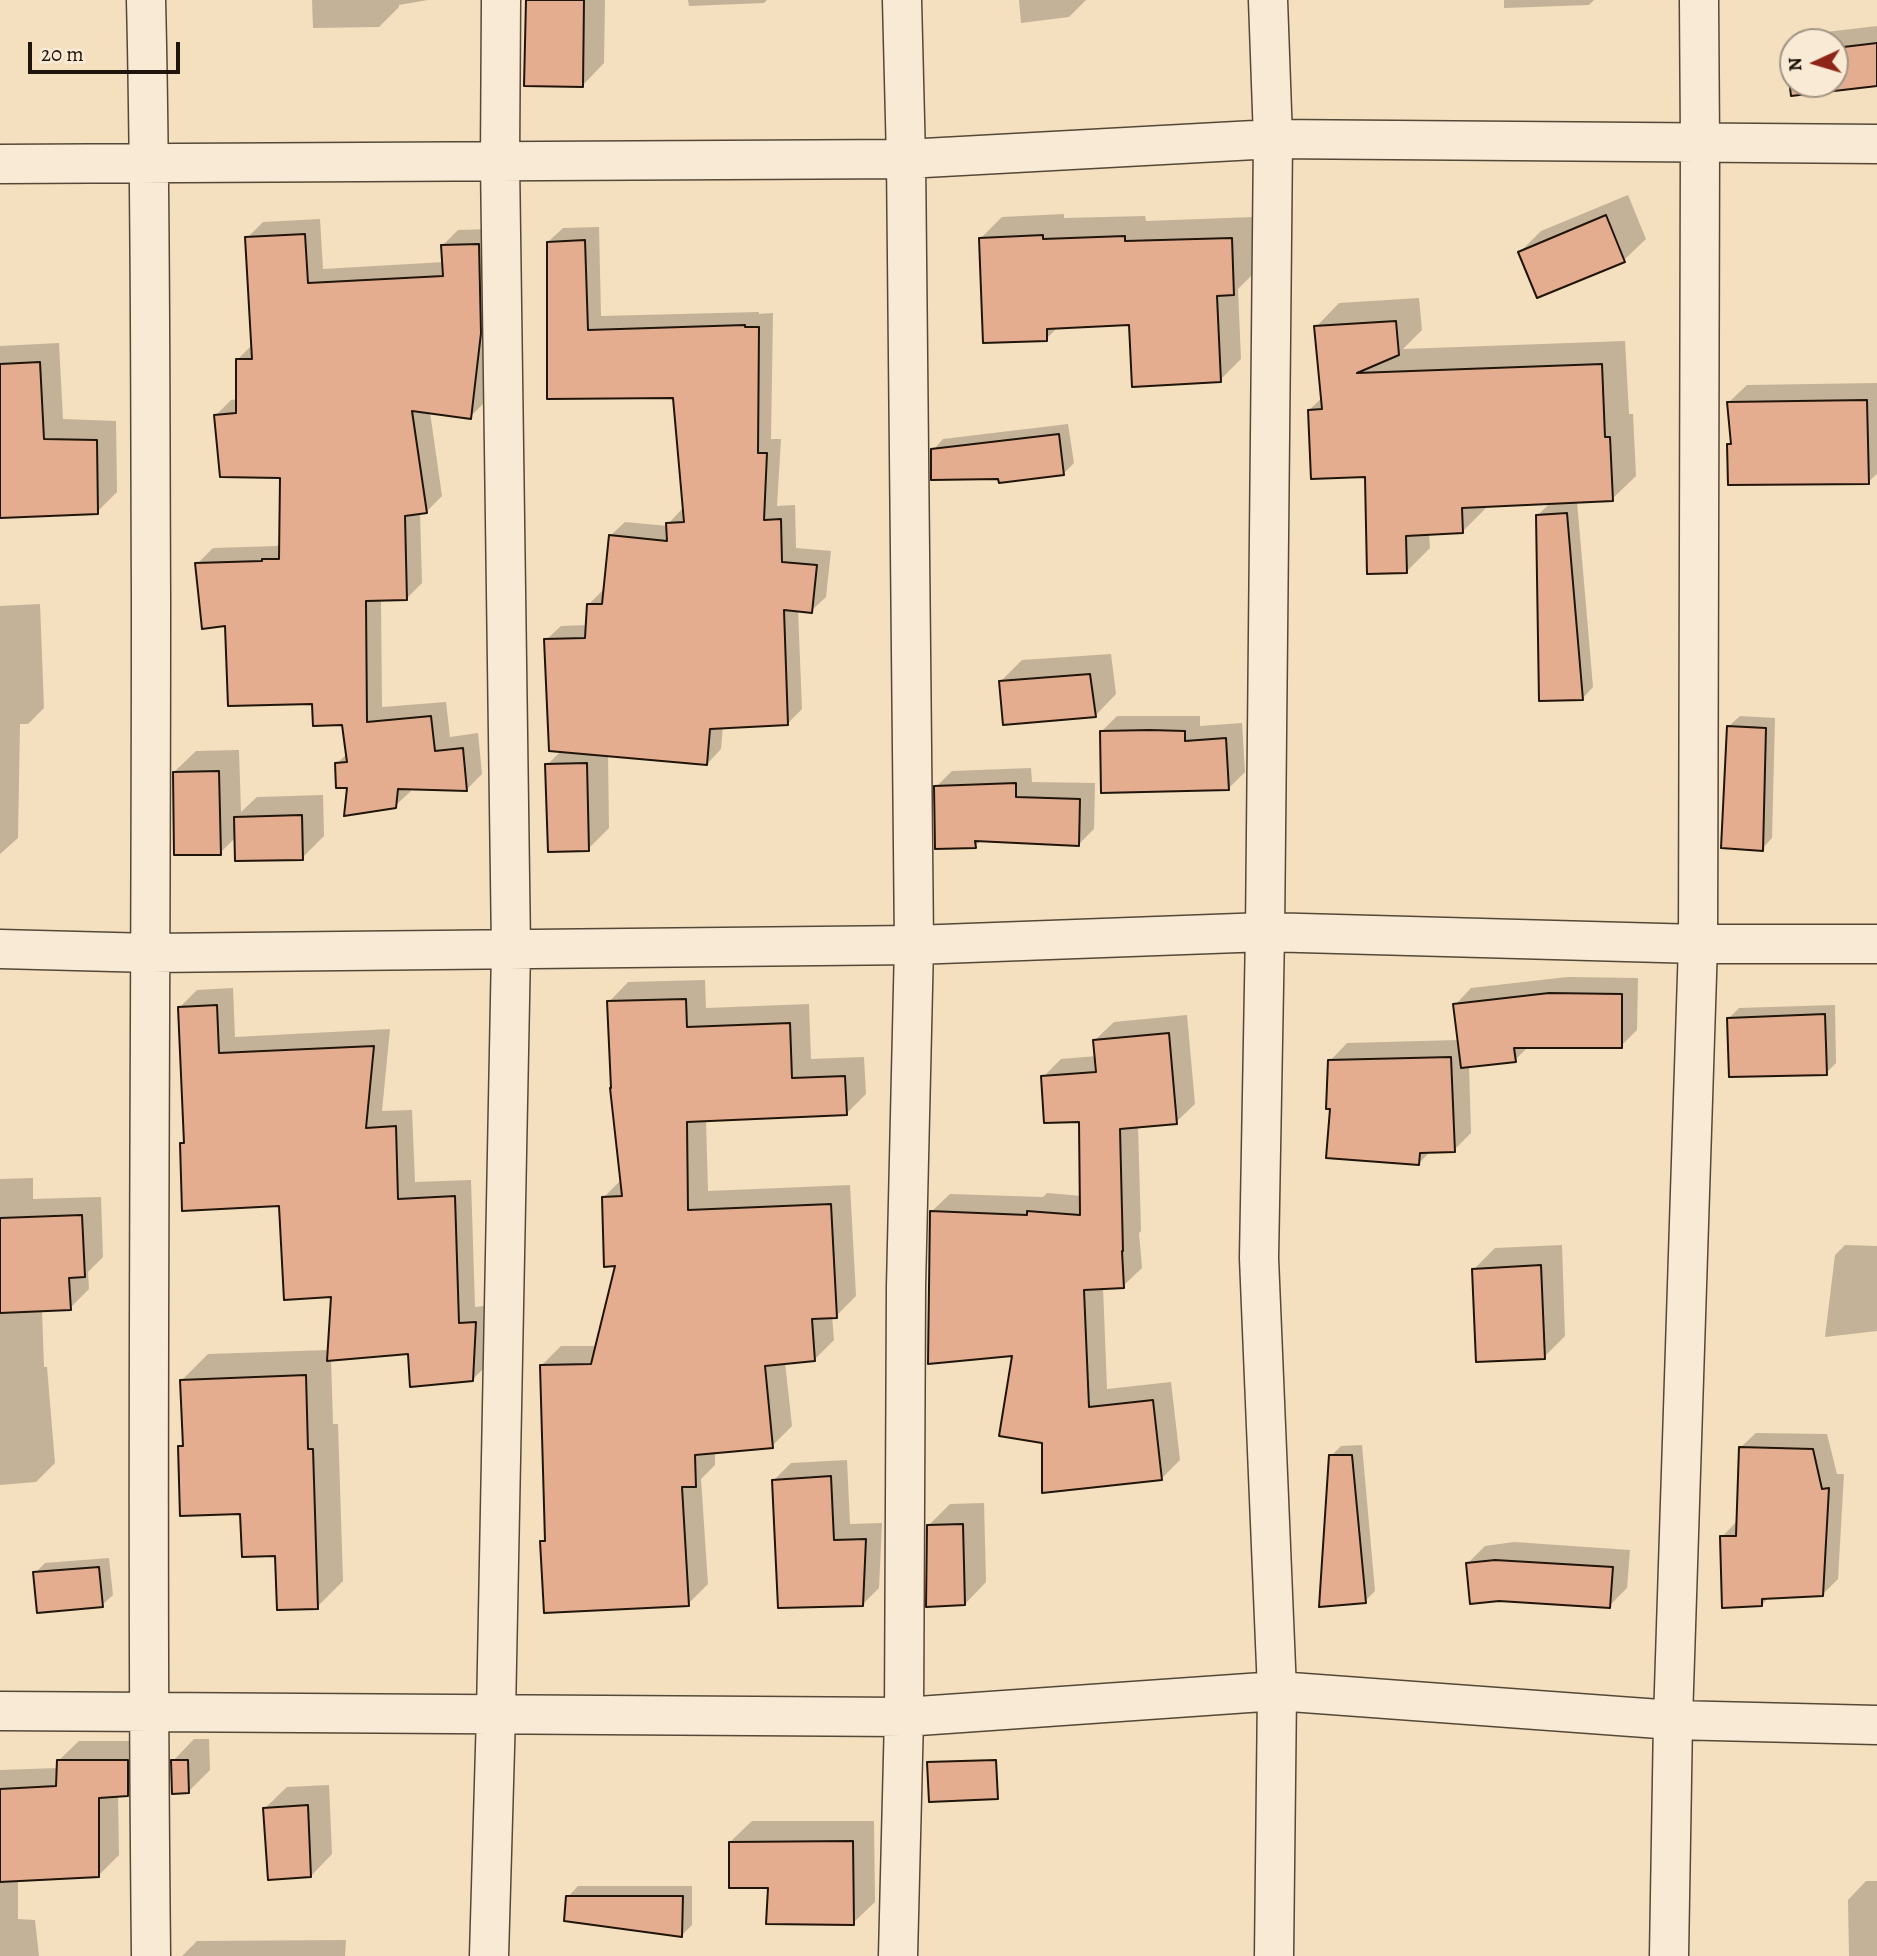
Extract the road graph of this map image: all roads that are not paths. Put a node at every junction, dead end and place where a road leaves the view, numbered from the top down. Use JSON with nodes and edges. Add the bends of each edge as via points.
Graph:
{"nodes":[{"id":1,"x":146,"y":0,"type":"edge"},
{"id":2,"x":501,"y":0,"type":"edge"},
{"id":3,"x":902,"y":0,"type":"edge"},
{"id":4,"x":1268,"y":0,"type":"edge"},
{"id":5,"x":1699,"y":0,"type":"edge"},
{"id":6,"x":1273,"y":139,"type":"junction"},
{"id":7,"x":1700,"y":144,"type":"junction"},
{"id":8,"x":1877,"y":144,"type":"edge"},
{"id":9,"x":906,"y":159,"type":"junction"},
{"id":10,"x":500,"y":162,"type":"junction"},
{"id":11,"x":0,"y":164,"type":"edge"},
{"id":12,"x":150,"y":164,"type":"junction"},
{"id":13,"x":1265,"y":932,"type":"junction"},
{"id":14,"x":1698,"y":944,"type":"junction"},
{"id":15,"x":1877,"y":944,"type":"edge"},
{"id":16,"x":914,"y":945,"type":"junction"},
{"id":17,"x":0,"y":949,"type":"edge"},
{"id":18,"x":510,"y":949,"type":"junction"},
{"id":19,"x":151,"y":953,"type":"junction"},
{"id":20,"x":1277,"y":1691,"type":"junction"},
{"id":21,"x":0,"y":1711,"type":"edge"},
{"id":22,"x":148,"y":1712,"type":"junction"},
{"id":23,"x":496,"y":1714,"type":"junction"},
{"id":24,"x":904,"y":1717,"type":"junction"},
{"id":25,"x":1673,"y":1720,"type":"junction"},
{"id":26,"x":1877,"y":1725,"type":"edge"},
{"id":27,"x":151,"y":1956,"type":"edge"},
{"id":28,"x":489,"y":1956,"type":"edge"},
{"id":29,"x":898,"y":1956,"type":"edge"},
{"id":30,"x":1273,"y":1956,"type":"edge"},
{"id":31,"x":1669,"y":1956,"type":"edge"}],
"edges":[{"from":1,"to":12,"type":"street"},
{"from":2,"to":10,"type":"street"},
{"from":3,"to":9,"type":"street"},
{"from":4,"to":6,"type":"street"},
{"from":5,"to":7,"type":"street"},
{"from":6,"to":7,"type":"street"},
{"from":6,"to":9,"type":"street"},
{"from":6,"to":13,"type":"street"},
{"from":7,"to":8,"type":"street"},
{"from":7,"to":14,"type":"street"},
{"from":9,"to":10,"type":"street"},
{"from":9,"to":16,"type":"street"},
{"from":10,"to":12,"type":"street"},
{"from":10,"to":18,"type":"street"},
{"from":11,"to":12,"type":"street"},
{"from":12,"to":19,"type":"street"},
{"from":13,"to":14,"type":"street"},
{"from":13,"to":16,"type":"street"},
{"from":13,"to":20,"type":"street","via":[[1259,1258]]},
{"from":14,"to":15,"type":"street"},
{"from":14,"to":25,"type":"street"},
{"from":16,"to":18,"type":"street"},
{"from":16,"to":24,"type":"street","via":[[906,1287]]},
{"from":17,"to":19,"type":"street"},
{"from":18,"to":19,"type":"street"},
{"from":18,"to":23,"type":"street"},
{"from":19,"to":22,"type":"street"},
{"from":20,"to":24,"type":"street"},
{"from":20,"to":25,"type":"street"},
{"from":20,"to":30,"type":"street"},
{"from":21,"to":22,"type":"street"},
{"from":22,"to":23,"type":"street"},
{"from":22,"to":27,"type":"street"},
{"from":23,"to":24,"type":"street"},
{"from":23,"to":28,"type":"street"},
{"from":24,"to":29,"type":"street"},
{"from":25,"to":26,"type":"street"},
{"from":25,"to":31,"type":"street"}]}
